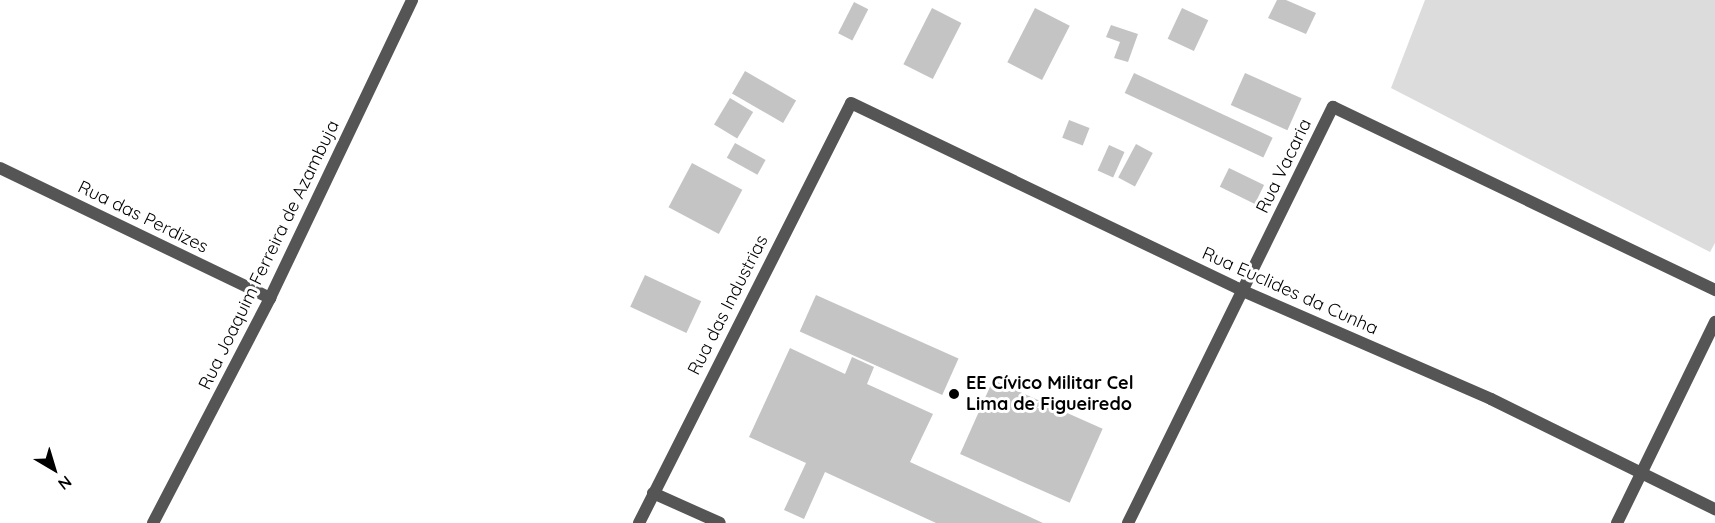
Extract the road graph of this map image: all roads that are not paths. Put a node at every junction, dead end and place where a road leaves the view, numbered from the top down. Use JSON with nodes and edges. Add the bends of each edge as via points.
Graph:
{"nodes":[{"id":1,"x":412,"y":0,"type":"edge"},
{"id":2,"x":851,"y":103,"type":"joint"},
{"id":3,"x":0,"y":168,"type":"edge"},
{"id":4,"x":1715,"y":290,"type":"edge"},
{"id":5,"x":1243,"y":291,"type":"junction"},
{"id":6,"x":270,"y":298,"type":"junction"},
{"id":7,"x":1715,"y":322,"type":"edge"},
{"id":8,"x":1640,"y":474,"type":"junction"},
{"id":9,"x":653,"y":493,"type":"junction"},
{"id":10,"x":1715,"y":509,"type":"edge"},
{"id":11,"x":153,"y":523,"type":"edge"},
{"id":12,"x":639,"y":523,"type":"edge"},
{"id":13,"x":720,"y":523,"type":"edge"},
{"id":14,"x":1128,"y":523,"type":"edge"},
{"id":15,"x":1617,"y":523,"type":"edge"}],
"edges":[{"from":1,"to":6,"type":"street","name":"Rua Joaquim Ferreira de Azambuja"},
{"from":2,"to":5,"type":"street","name":"Rua Euclides da Cunha"},
{"from":2,"to":9,"type":"street","name":"Rua das Industrias"},
{"from":3,"to":6,"type":"street","name":"Rua das Perdizes"},
{"from":4,"to":5,"type":"street","name":"Rua Vacaria","via":[[1333,107]]},
{"from":5,"to":8,"type":"street","name":"Rua Euclides da Cunha","via":[[1491,399]]},
{"from":5,"to":14,"type":"street","name":"Rua Vacaria"},
{"from":6,"to":11,"type":"street","name":"Rua Joaquim Ferreira de Azambuja"},
{"from":7,"to":8,"type":"street"},
{"from":8,"to":10,"type":"street","name":"Rua Euclides da Cunha"},
{"from":8,"to":15,"type":"street"},
{"from":9,"to":12,"type":"street","name":"Rua das Industrias"},
{"from":9,"to":13,"type":"street"}]}
